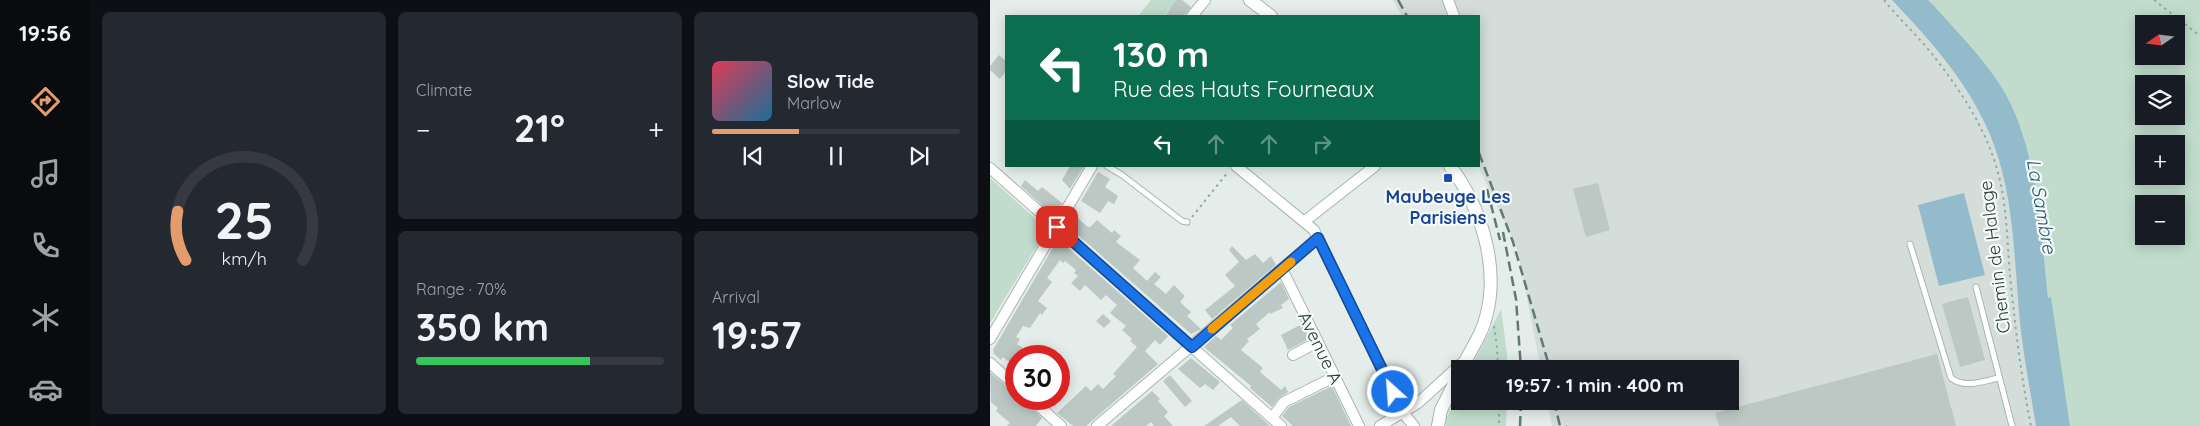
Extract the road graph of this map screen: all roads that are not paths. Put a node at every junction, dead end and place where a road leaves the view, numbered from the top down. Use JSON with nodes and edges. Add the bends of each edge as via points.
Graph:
{"nodes":[{"id":1,"x":1204,"y":0,"type":"edge"},
{"id":2,"x":1250,"y":0,"type":"edge"},
{"id":3,"x":1448,"y":0,"type":"edge"},
{"id":4,"x":1193,"y":15,"type":"edge"},
{"id":5,"x":1270,"y":15,"type":"edge"},
{"id":6,"x":1454,"y":15,"type":"edge"},
{"id":7,"x":1091,"y":167,"type":"edge"},
{"id":8,"x":1109,"y":167,"type":"edge"},
{"id":9,"x":1235,"y":167,"type":"edge"},
{"id":10,"x":1374,"y":167,"type":"edge"},
{"id":11,"x":1451,"y":167,"type":"edge"},
{"id":12,"x":990,"y":168,"type":"edge"},
{"id":13,"x":1304,"y":221,"type":"junction"},
{"id":14,"x":1187,"y":222,"type":"road end"},
{"id":15,"x":1057,"y":227,"type":"junction"},
{"id":16,"x":1318,"y":238,"type":"junction"},
{"id":17,"x":1910,"y":244,"type":"dead end"},
{"id":18,"x":1282,"y":270,"type":"junction"},
{"id":19,"x":1976,"y":287,"type":"dead end"},
{"id":20,"x":990,"y":339,"type":"edge"},
{"id":21,"x":1318,"y":342,"type":"junction"},
{"id":22,"x":1192,"y":347,"type":"junction"},
{"id":23,"x":1293,"y":354,"type":"dead end"},
{"id":24,"x":1466,"y":360,"type":"edge"},
{"id":25,"x":990,"y":362,"type":"edge"},
{"id":26,"x":1005,"y":376,"type":"edge"},
{"id":27,"x":1451,"y":376,"type":"edge"},
{"id":28,"x":1334,"y":377,"type":"junction"},
{"id":29,"x":2000,"y":378,"type":"junction"},
{"id":30,"x":1451,"y":390,"type":"edge"},
{"id":31,"x":1043,"y":410,"type":"edge"},
{"id":32,"x":1404,"y":413,"type":"junction"},
{"id":33,"x":1272,"y":418,"type":"junction"},
{"id":34,"x":1061,"y":426,"type":"edge"},
{"id":35,"x":1098,"y":426,"type":"edge"},
{"id":36,"x":1281,"y":426,"type":"edge"},
{"id":37,"x":1358,"y":426,"type":"edge"},
{"id":38,"x":1380,"y":426,"type":"edge"},
{"id":39,"x":1414,"y":426,"type":"edge"},
{"id":40,"x":1438,"y":426,"type":"edge"},
{"id":41,"x":2012,"y":426,"type":"edge"}],
"edges":[{"from":1,"to":4,"type":"street"},
{"from":2,"to":5,"type":"street"},
{"from":3,"to":6,"type":"street"},
{"from":7,"to":15,"type":"street"},
{"from":8,"to":14,"type":"lane"},
{"from":9,"to":13,"type":"street"},
{"from":10,"to":13,"type":"street"},
{"from":11,"to":24,"type":"street","via":[[1470,196],[1485,236],[1489,279],[1487,314]]},
{"from":12,"to":15,"type":"street"},
{"from":13,"to":16,"type":"street"},
{"from":15,"to":20,"type":"street"},
{"from":15,"to":22,"type":"street"},
{"from":16,"to":18,"type":"street"},
{"from":16,"to":32,"type":"street"},
{"from":17,"to":29,"type":"lane","via":[[1950,378],[1967,385]]},
{"from":18,"to":21,"type":"street","name":"Avenue A"},
{"from":18,"to":22,"type":"street"},
{"from":19,"to":29,"type":"lane"},
{"from":21,"to":23,"type":"street"},
{"from":21,"to":28,"type":"street","name":"Avenue A"},
{"from":22,"to":33,"type":"street"},
{"from":22,"to":35,"type":"street"},
{"from":25,"to":26,"type":"street"},
{"from":27,"to":32,"type":"street"},
{"from":28,"to":33,"type":"street","via":[[1284,402]]},
{"from":28,"to":37,"type":"street","name":"Avenue A"},
{"from":29,"to":41,"type":"lane"},
{"from":30,"to":40,"type":"street","via":[[1441,410]]},
{"from":31,"to":34,"type":"street"},
{"from":32,"to":38,"type":"street"},
{"from":32,"to":39,"type":"street"},
{"from":33,"to":36,"type":"street"}]}
